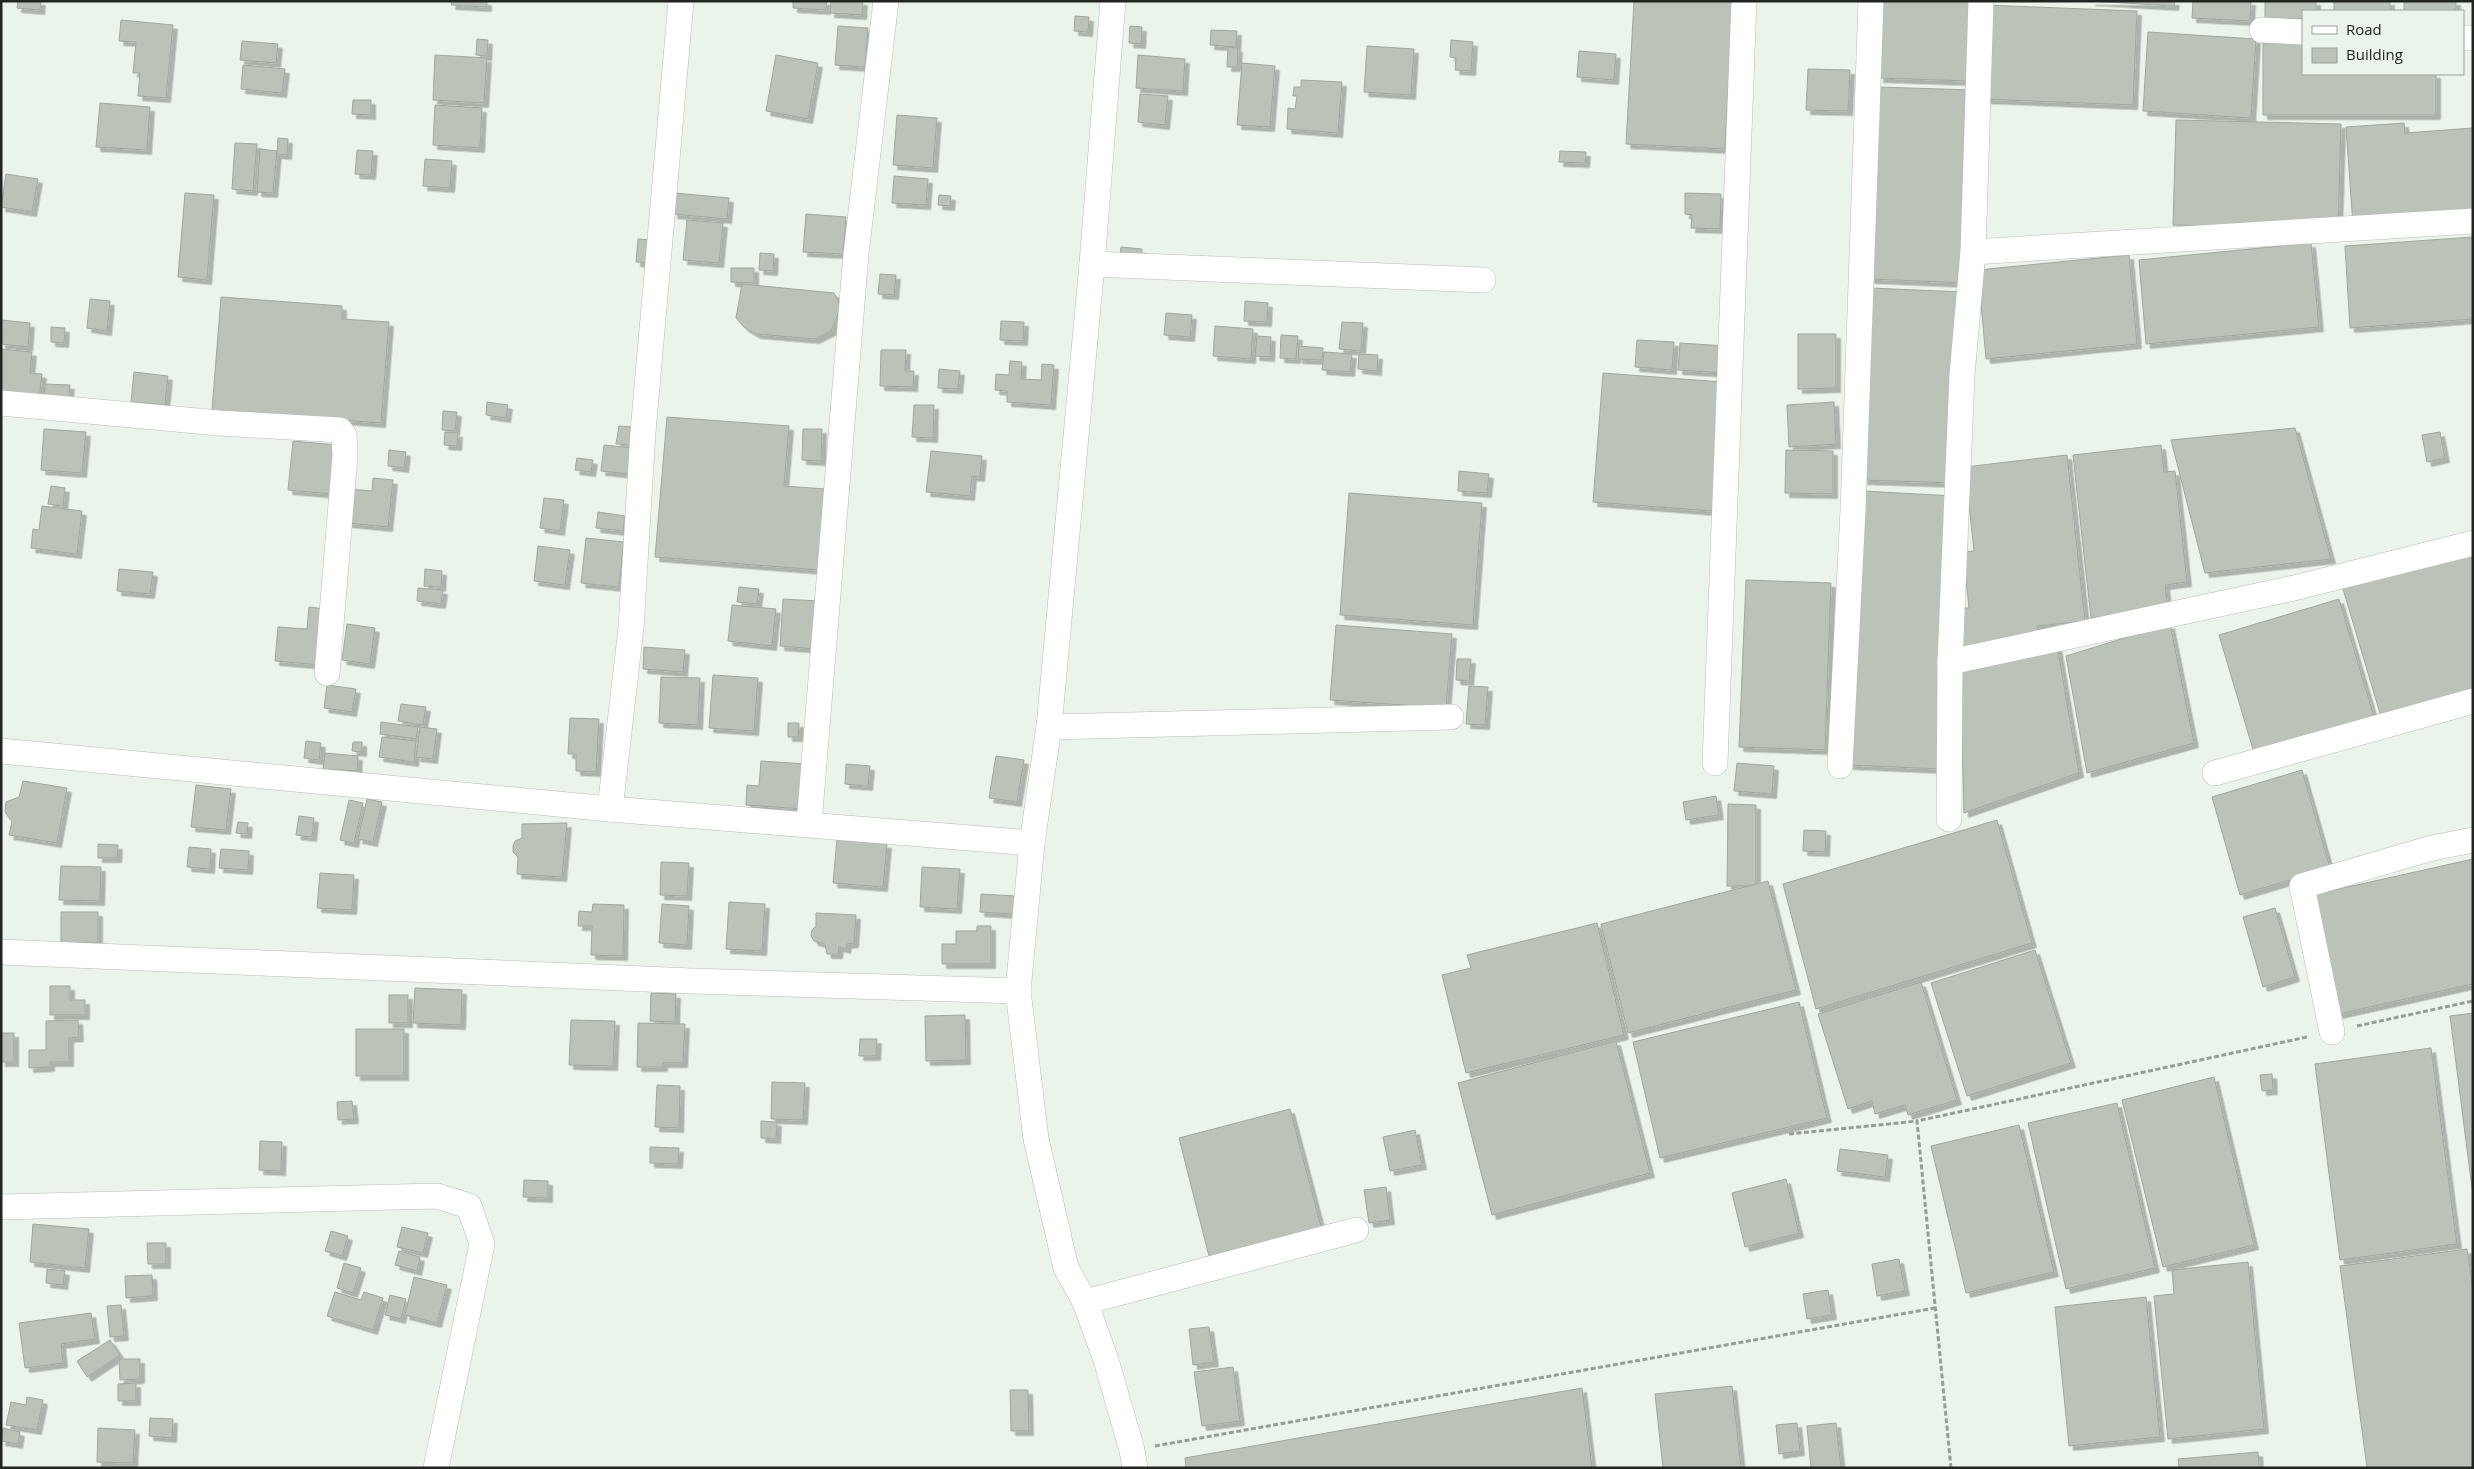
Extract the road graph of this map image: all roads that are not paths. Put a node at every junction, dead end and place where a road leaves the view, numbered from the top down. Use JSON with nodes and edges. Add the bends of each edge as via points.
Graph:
{"nodes":[{"id":1,"x":682,"y":1,"type":"edge"},
{"id":2,"x":886,"y":1,"type":"edge"},
{"id":3,"x":1113,"y":1,"type":"edge"},
{"id":4,"x":1744,"y":1,"type":"edge"},
{"id":5,"x":1871,"y":1,"type":"edge"},
{"id":6,"x":1981,"y":1,"type":"edge"},
{"id":7,"x":2262,"y":30,"type":"dead end"},
{"id":8,"x":2302,"y":32,"type":"edge"},
{"id":9,"x":2473,"y":221,"type":"edge"},
{"id":10,"x":1973,"y":252,"type":"junction"},
{"id":11,"x":1092,"y":264,"type":"junction"},
{"id":12,"x":1483,"y":280,"type":"dead end"},
{"id":13,"x":1,"y":403,"type":"edge"},
{"id":14,"x":2473,"y":543,"type":"edge"},
{"id":15,"x":1950,"y":662,"type":"junction"},
{"id":16,"x":327,"y":673,"type":"dead end"},
{"id":17,"x":2473,"y":701,"type":"edge"},
{"id":18,"x":1451,"y":717,"type":"dead end"},
{"id":19,"x":1049,"y":727,"type":"junction"},
{"id":20,"x":1,"y":751,"type":"edge"},
{"id":21,"x":1715,"y":764,"type":"dead end"},
{"id":22,"x":1840,"y":766,"type":"dead end"},
{"id":23,"x":2215,"y":773,"type":"dead end"},
{"id":24,"x":610,"y":809,"type":"junction"},
{"id":25,"x":1949,"y":819,"type":"dead end"},
{"id":26,"x":809,"y":824,"type":"junction"},
{"id":27,"x":2473,"y":840,"type":"edge"},
{"id":28,"x":1032,"y":843,"type":"junction"},
{"id":29,"x":1,"y":952,"type":"edge"},
{"id":30,"x":1018,"y":991,"type":"junction"},
{"id":31,"x":2332,"y":1032,"type":"road end"},
{"id":32,"x":1,"y":1207,"type":"edge"},
{"id":33,"x":1356,"y":1230,"type":"dead end"},
{"id":34,"x":1085,"y":1302,"type":"junction"},
{"id":35,"x":1134,"y":1459,"type":"edge"},
{"id":36,"x":436,"y":1468,"type":"edge"}],
"edges":[{"from":1,"to":24,"type":"street","via":[[642,432],[631,628]]},
{"from":2,"to":26,"type":"street","via":[[856,254]]},
{"from":3,"to":11,"type":"street"},
{"from":4,"to":21,"type":"street"},
{"from":5,"to":22,"type":"street","via":[[1853,510]]},
{"from":6,"to":10,"type":"street"},
{"from":7,"to":8,"type":"street"},
{"from":9,"to":10,"type":"street"},
{"from":10,"to":15,"type":"street","via":[[1962,375]]},
{"from":11,"to":12,"type":"street"},
{"from":11,"to":19,"type":"street"},
{"from":13,"to":16,"type":"street","via":[[219,423],[340,430],[344,435],[345,456]]},
{"from":14,"to":15,"type":"street","via":[[2294,588]]},
{"from":15,"to":25,"type":"street"},
{"from":17,"to":23,"type":"street"},
{"from":18,"to":19,"type":"street"},
{"from":19,"to":28,"type":"street"},
{"from":20,"to":24,"type":"street"},
{"from":24,"to":26,"type":"street"},
{"from":26,"to":28,"type":"street"},
{"from":27,"to":31,"type":"street","via":[[2432,848],[2302,886]]},
{"from":28,"to":30,"type":"street"},
{"from":29,"to":30,"type":"street","via":[[682,981]]},
{"from":30,"to":34,"type":"street","via":[[1036,1139],[1066,1268]]},
{"from":32,"to":36,"type":"street","via":[[437,1196],[469,1206],[482,1244]]},
{"from":33,"to":34,"type":"street"},
{"from":34,"to":35,"type":"street","via":[[1106,1360]]}]}
